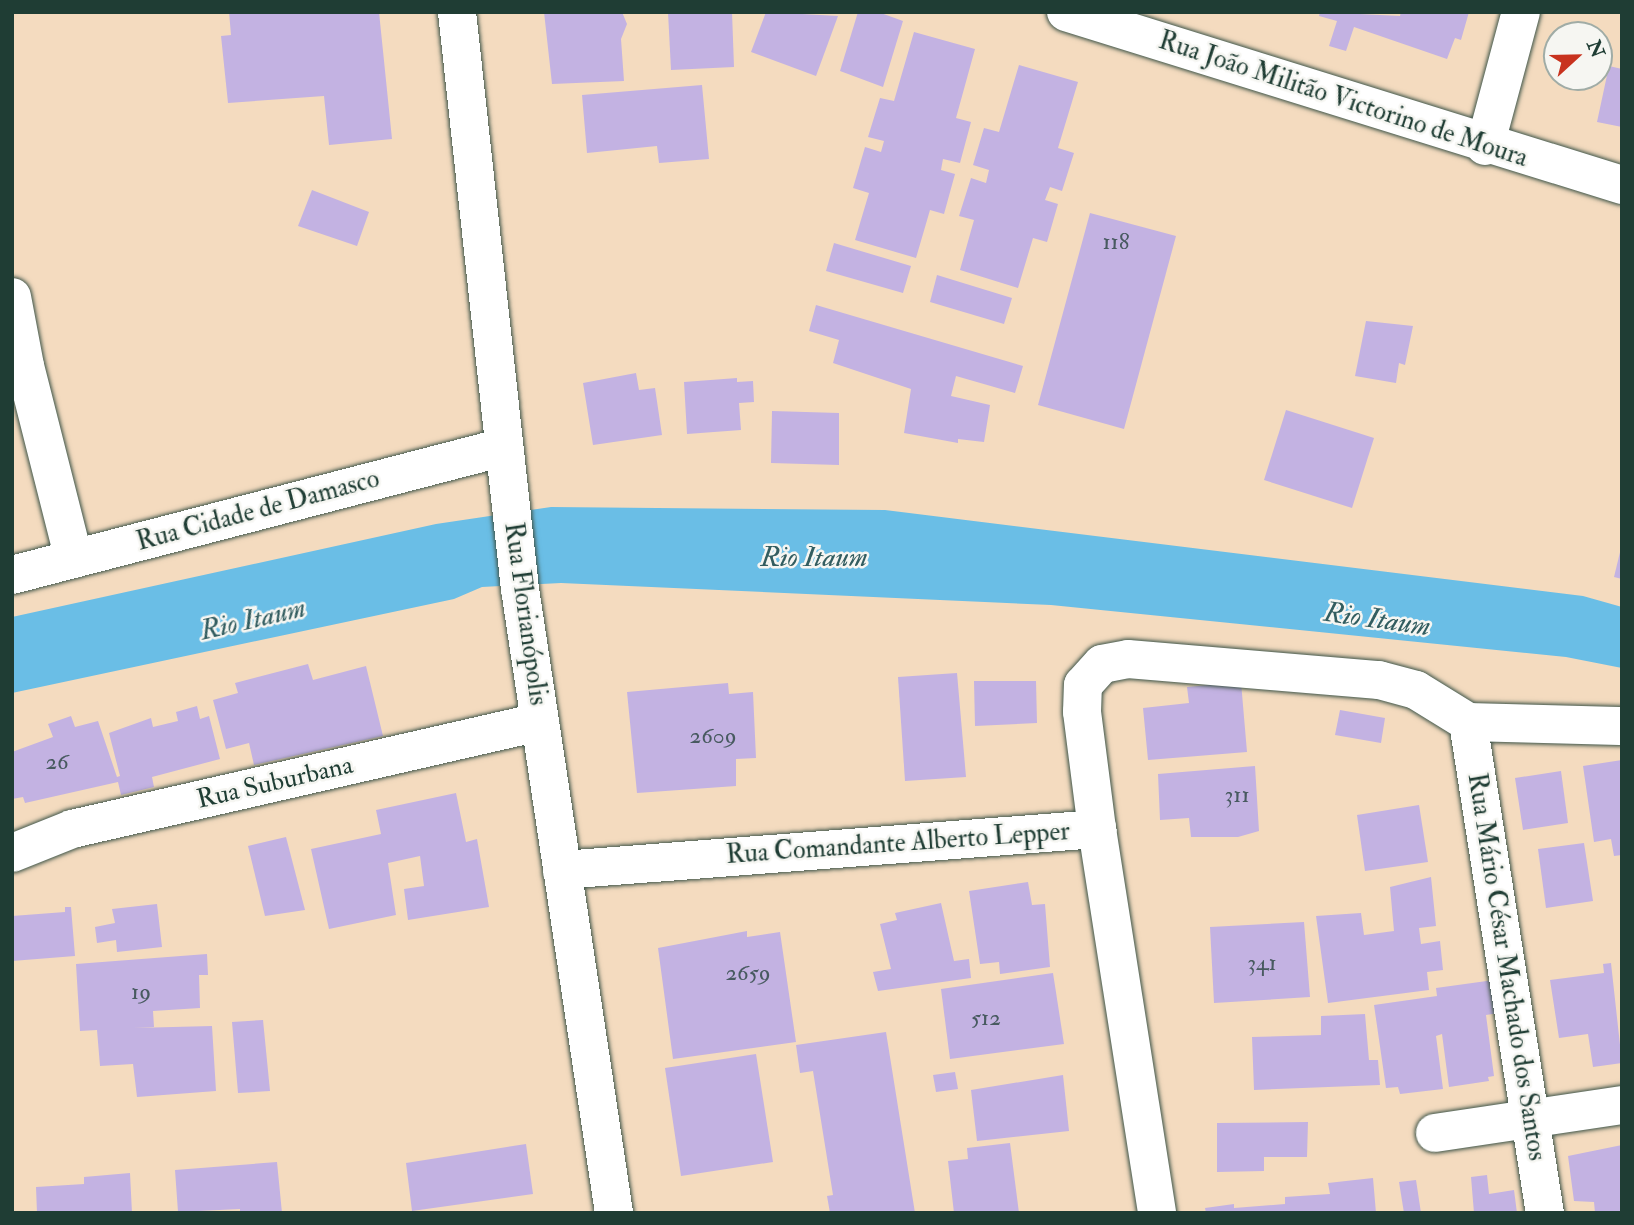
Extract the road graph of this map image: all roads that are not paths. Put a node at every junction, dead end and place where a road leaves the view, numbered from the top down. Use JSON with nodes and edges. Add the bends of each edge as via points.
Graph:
{"nodes":[{"id":1,"x":457,"y":12,"type":"edge"},
{"id":2,"x":1066,"y":12,"type":"edge"},
{"id":3,"x":1521,"y":12,"type":"edge"},
{"id":4,"x":1485,"y":146,"type":"junction"},
{"id":5,"x":1622,"y":185,"type":"edge"},
{"id":6,"x":12,"y":297,"type":"edge"},
{"id":7,"x":504,"y":447,"type":"junction"},
{"id":8,"x":74,"y":559,"type":"junction"},
{"id":9,"x":12,"y":575,"type":"edge"},
{"id":10,"x":540,"y":722,"type":"junction"},
{"id":11,"x":1468,"y":722,"type":"junction"},
{"id":12,"x":1622,"y":726,"type":"edge"},
{"id":13,"x":1097,"y":829,"type":"junction"},
{"id":14,"x":12,"y":853,"type":"edge"},
{"id":15,"x":562,"y":870,"type":"junction"},
{"id":16,"x":1622,"y":1105,"type":"edge"},
{"id":17,"x":1530,"y":1119,"type":"junction"},
{"id":18,"x":1435,"y":1133,"type":"dead end"},
{"id":19,"x":614,"y":1213,"type":"edge"},
{"id":20,"x":1157,"y":1213,"type":"edge"},
{"id":21,"x":1545,"y":1213,"type":"edge"}],
"edges":[{"from":1,"to":7,"type":"street","name":"Rua Florianópolis"},
{"from":2,"to":4,"type":"street","name":"Rua João Militão Victorino de Moura"},
{"from":3,"to":4,"type":"street"},
{"from":4,"to":5,"type":"street","name":"Rua João Militão Victorino de Moura"},
{"from":6,"to":8,"type":"street"},
{"from":7,"to":8,"type":"street","name":"Rua Cidade de Damasco"},
{"from":7,"to":10,"type":"street","name":"Rua Florianópolis"},
{"from":8,"to":9,"type":"street","name":"Rua Cidade de Damasco"},
{"from":10,"to":14,"type":"street","name":"Rua Suburbana","via":[[72,830]]},
{"from":10,"to":15,"type":"street","name":"Rua Florianópolis"},
{"from":11,"to":12,"type":"street"},
{"from":11,"to":13,"type":"street","via":[[1416,690],[1379,680],[1128,659],[1102,664],[1083,685],[1082,712]]},
{"from":11,"to":17,"type":"street","name":"Rua Mário César Machado dos Santos"},
{"from":13,"to":15,"type":"street","name":"Rua Comandante Alberto Lepper"},
{"from":13,"to":20,"type":"street","name":"Rua Comandante Alberto Lepper"},
{"from":15,"to":19,"type":"street","name":"Rua Florianópolis"},
{"from":16,"to":17,"type":"street"},
{"from":17,"to":18,"type":"street"},
{"from":17,"to":21,"type":"street","name":"Rua Mário César Machado dos Santos"}]}
